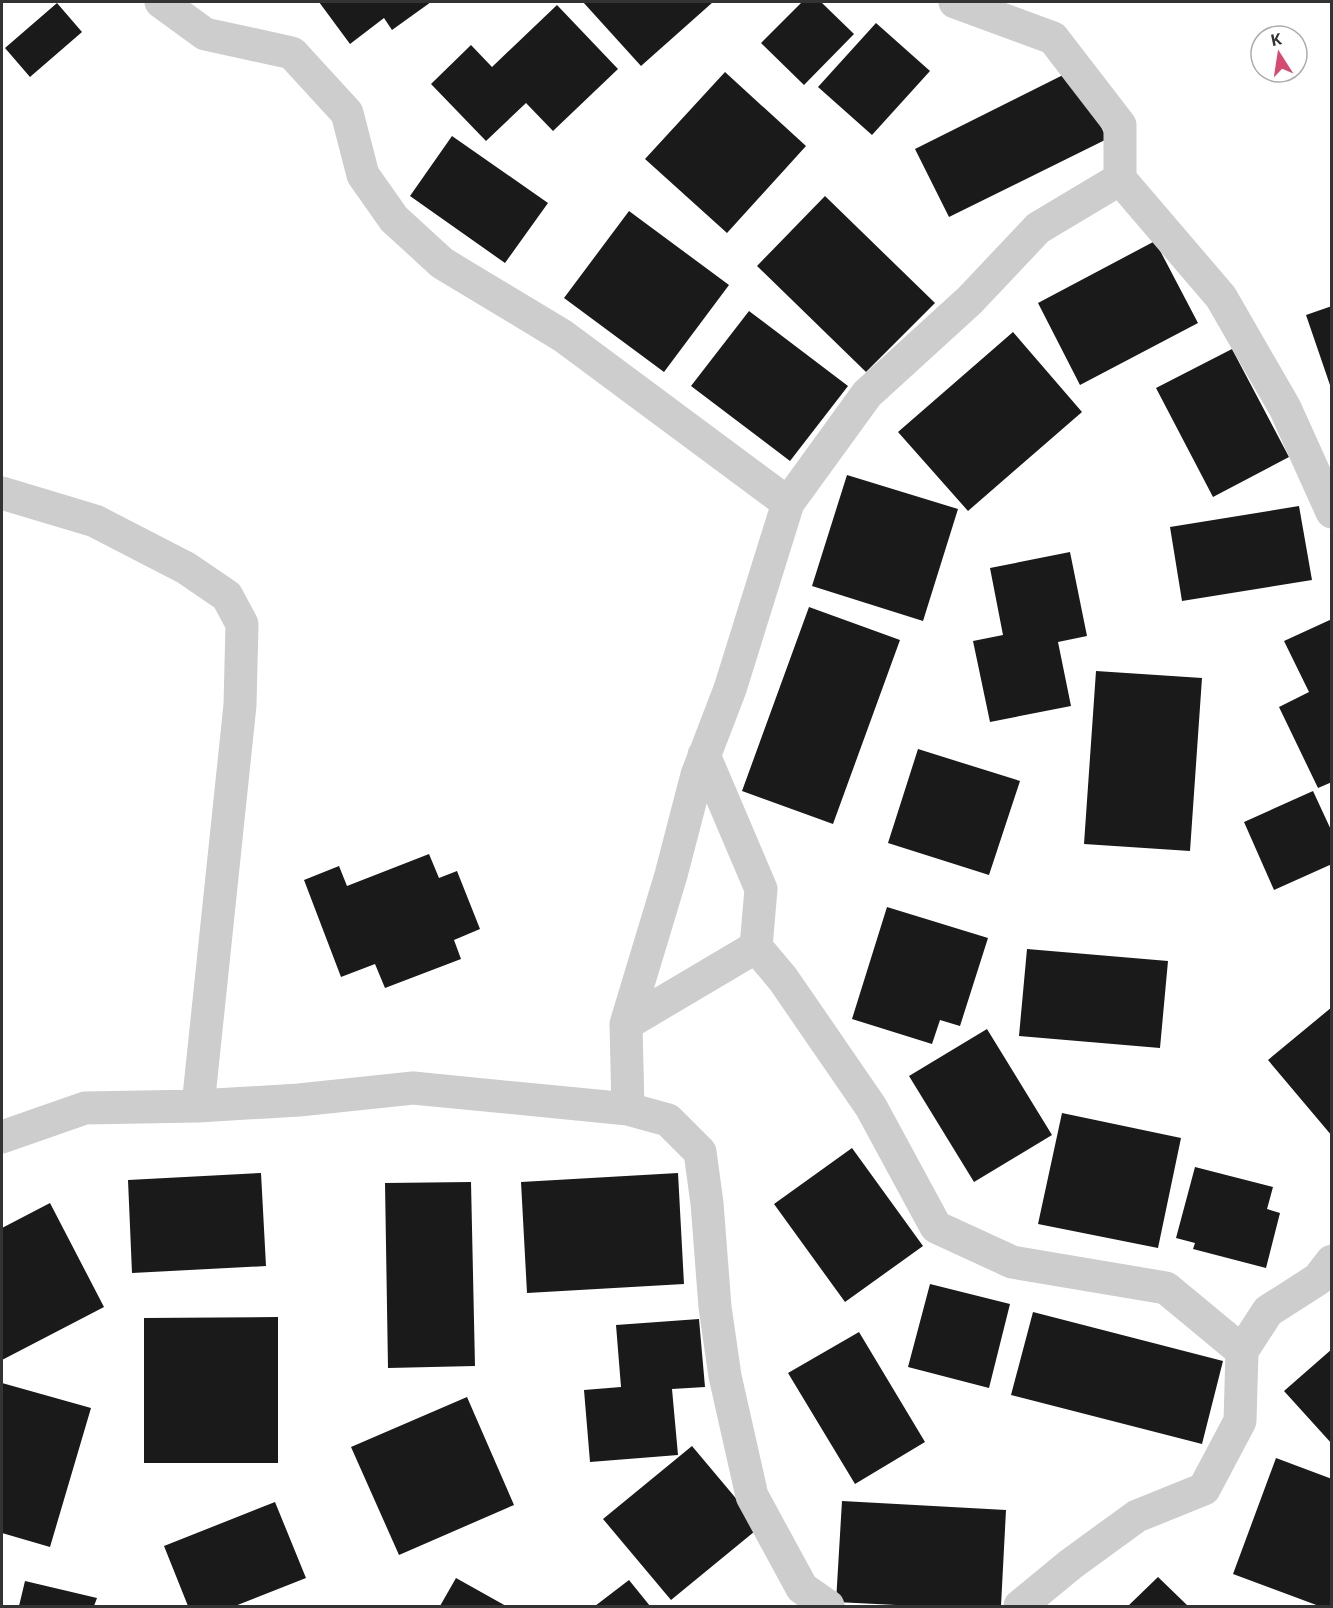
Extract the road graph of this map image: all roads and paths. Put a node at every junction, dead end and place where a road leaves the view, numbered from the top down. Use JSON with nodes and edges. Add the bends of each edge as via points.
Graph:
{"nodes":[{"id":1,"x":160,"y":2,"type":"edge"},
{"id":2,"x":955,"y":2,"type":"edge"},
{"id":3,"x":1119,"y":179,"type":"junction"},
{"id":4,"x":2,"y":493,"type":"edge"},
{"id":5,"x":788,"y":503,"type":"junction"},
{"id":6,"x":1332,"y":512,"type":"edge"},
{"id":7,"x":705,"y":755,"type":"junction"},
{"id":8,"x":756,"y":948,"type":"junction"},
{"id":9,"x":626,"y":1024,"type":"junction"},
{"id":10,"x":198,"y":1106,"type":"junction"},
{"id":11,"x":628,"y":1109,"type":"junction"},
{"id":12,"x":2,"y":1137,"type":"edge"},
{"id":13,"x":1332,"y":1261,"type":"edge"},
{"id":14,"x":1242,"y":1351,"type":"junction"},
{"id":15,"x":828,"y":1606,"type":"edge"},
{"id":16,"x":1020,"y":1606,"type":"edge"}],
"edges":[{"from":1,"to":5,"type":"street","via":[[205,34],[292,53],[347,113],[363,175],[394,219],[442,263],[563,336]]},
{"from":2,"to":3,"type":"street","via":[[1053,38],[1120,125]]},
{"from":3,"to":5,"type":"street","via":[[1038,228],[970,300],[867,394]]},
{"from":3,"to":6,"type":"street","via":[[1221,297],[1285,408]]},
{"from":4,"to":10,"type":"street","via":[[95,521],[186,568],[227,596],[242,624],[240,705]]},
{"from":5,"to":7,"type":"street","via":[[730,689]]},
{"from":7,"to":8,"type":"street","via":[[761,889]]},
{"from":7,"to":9,"type":"street"},
{"from":8,"to":9,"type":"street"},
{"from":8,"to":14,"type":"street","via":[[783,979],[871,1107],[936,1227],[1012,1262],[1166,1288]]},
{"from":9,"to":11,"type":"street"},
{"from":10,"to":11,"type":"street","via":[[413,1089]]},
{"from":10,"to":12,"type":"street","via":[[85,1108]]},
{"from":11,"to":15,"type":"street","via":[[668,1120],[700,1152],[723,1364],[752,1496],[802,1588]]},
{"from":13,"to":14,"type":"street","via":[[1318,1279],[1268,1311]]},
{"from":14,"to":16,"type":"street","via":[[1240,1421],[1204,1489],[1137,1516]]}]}
